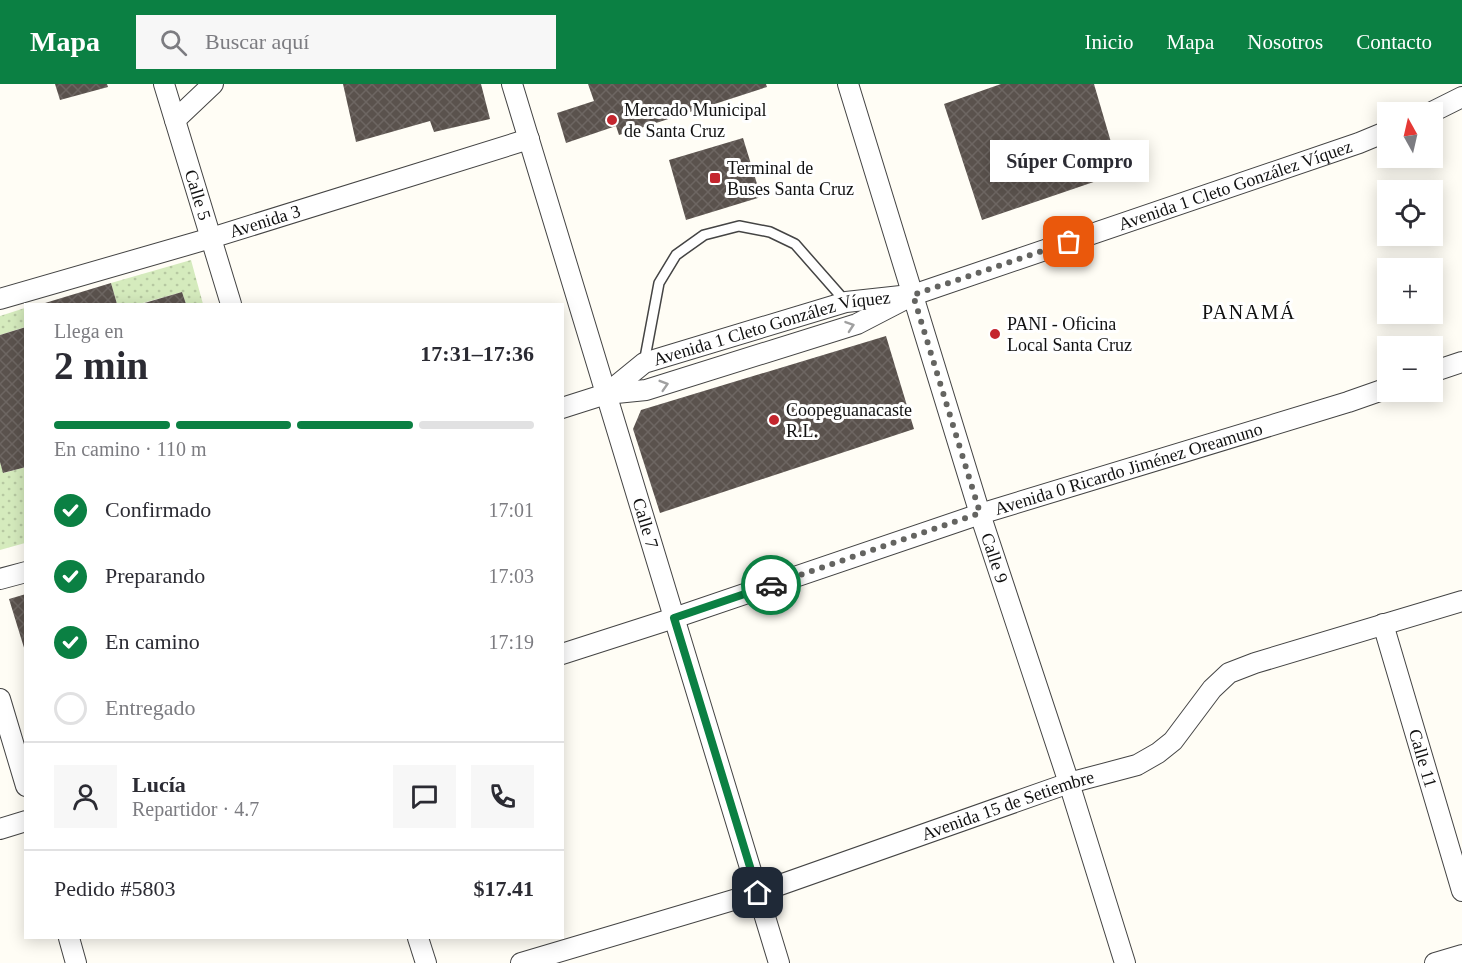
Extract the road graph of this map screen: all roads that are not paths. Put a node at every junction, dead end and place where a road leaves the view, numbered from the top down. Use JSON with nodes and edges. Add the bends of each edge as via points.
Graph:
{"nodes":[{"id":1,"x":164,"y":84,"type":"edge"},
{"id":2,"x":213,"y":84,"type":"edge"},
{"id":3,"x":512,"y":84,"type":"edge"},
{"id":4,"x":848,"y":84,"type":"edge"},
{"id":5,"x":1462,"y":97,"type":"edge"},
{"id":6,"x":1443,"y":106,"type":"edge"},
{"id":7,"x":175,"y":120,"type":"junction"},
{"id":8,"x":1377,"y":135,"type":"edge"},
{"id":9,"x":529,"y":140,"type":"junction"},
{"id":10,"x":211,"y":238,"type":"junction"},
{"id":11,"x":913,"y":295,"type":"junction"},
{"id":12,"x":0,"y":299,"type":"edge"},
{"id":13,"x":846,"y":302,"type":"junction"},
{"id":14,"x":231,"y":303,"type":"edge"},
{"id":15,"x":1462,"y":362,"type":"edge"},
{"id":16,"x":644,"y":363,"type":"junction"},
{"id":17,"x":1443,"y":368,"type":"edge"},
{"id":18,"x":1377,"y":392,"type":"edge"},
{"id":19,"x":606,"y":394,"type":"junction"},
{"id":20,"x":564,"y":407,"type":"edge"},
{"id":21,"x":980,"y":513,"type":"junction"},
{"id":22,"x":24,"y":573,"type":"edge"},
{"id":23,"x":0,"y":579,"type":"edge"},
{"id":24,"x":1462,"y":601,"type":"edge"},
{"id":25,"x":674,"y":618,"type":"junction"},
{"id":26,"x":1383,"y":624,"type":"junction"},
{"id":27,"x":564,"y":653,"type":"edge"},
{"id":28,"x":0,"y":699,"type":"edge"},
{"id":29,"x":24,"y":779,"type":"edge"},
{"id":30,"x":1069,"y":783,"type":"junction"},
{"id":31,"x":24,"y":822,"type":"edge"},
{"id":32,"x":0,"y":829,"type":"edge"},
{"id":33,"x":1462,"y":891,"type":"edge"},
{"id":34,"x":758,"y":893,"type":"junction"},
{"id":35,"x":69,"y":939,"type":"edge"},
{"id":36,"x":418,"y":939,"type":"edge"},
{"id":37,"x":1462,"y":955,"type":"edge"},
{"id":38,"x":76,"y":963,"type":"edge"},
{"id":39,"x":426,"y":963,"type":"edge"},
{"id":40,"x":521,"y":963,"type":"edge"},
{"id":41,"x":779,"y":963,"type":"edge"},
{"id":42,"x":1125,"y":963,"type":"edge"},
{"id":43,"x":1435,"y":963,"type":"edge"}],
"edges":[{"from":1,"to":7,"type":"street","name":"Calle 5"},
{"from":2,"to":7,"type":"street"},
{"from":3,"to":9,"type":"street","name":"Calle 7"},
{"from":4,"to":11,"type":"street","name":"Calle 9"},
{"from":5,"to":6,"type":"street"},
{"from":7,"to":10,"type":"street","name":"Calle 5"},
{"from":8,"to":11,"type":"street","name":"Avenida 1 Cleto González Víquez"},
{"from":9,"to":10,"type":"street","name":"Avenida 3"},
{"from":9,"to":19,"type":"street","name":"Calle 7"},
{"from":10,"to":12,"type":"street","name":"Avenida 3"},
{"from":10,"to":14,"type":"street","name":"Calle 5"},
{"from":11,"to":13,"type":"street","name":"Avenida 1 Cleto González Víquez"},
{"from":19,"to":11,"type":"street","name":"Avenida 1 Cleto González Víquez","one_way":true,"via":[[646,390],[857,324]]},
{"from":11,"to":21,"type":"street","name":"Calle 9"},
{"from":13,"to":16,"type":"street","name":"Avenida 1 Cleto González Víquez"},
{"from":13,"to":16,"type":"lane","via":[[795,244],[770,232],[739,226],[704,235],[676,255],[659,283]]},
{"from":15,"to":17,"type":"street"},
{"from":16,"to":19,"type":"street","name":"Avenida 1 Cleto González Víquez"},
{"from":18,"to":21,"type":"street","name":"Avenida 0 Ricardo Jiménez Oreamuno"},
{"from":19,"to":20,"type":"street","name":"Avenida 1 Cleto González Víquez"},
{"from":19,"to":25,"type":"street","name":"Calle 7"},
{"from":21,"to":25,"type":"street","name":"Avenida 0 Ricardo Jiménez Oreamuno"},
{"from":21,"to":30,"type":"street","name":"Calle 9"},
{"from":22,"to":23,"type":"street"},
{"from":24,"to":26,"type":"street","name":"Avenida 15 de Setiembre"},
{"from":25,"to":27,"type":"street","name":"Avenida 0 Ricardo Jiménez Oreamuno"},
{"from":25,"to":34,"type":"street","name":"Calle 7"},
{"from":26,"to":30,"type":"street","name":"Avenida 15 de Setiembre","via":[[1229,673],[1212,688],[1173,741],[1158,753],[1137,765]]},
{"from":26,"to":33,"type":"street","name":"Calle 11"},
{"from":28,"to":29,"type":"street"},
{"from":30,"to":34,"type":"street","name":"Avenida 15 de Setiembre"},
{"from":30,"to":42,"type":"street","name":"Calle 9"},
{"from":31,"to":32,"type":"street"},
{"from":34,"to":40,"type":"street","name":"Avenida 15 de Setiembre"},
{"from":34,"to":41,"type":"street","name":"Calle 7"},
{"from":35,"to":38,"type":"street"},
{"from":36,"to":39,"type":"street"},
{"from":37,"to":43,"type":"street"}]}
